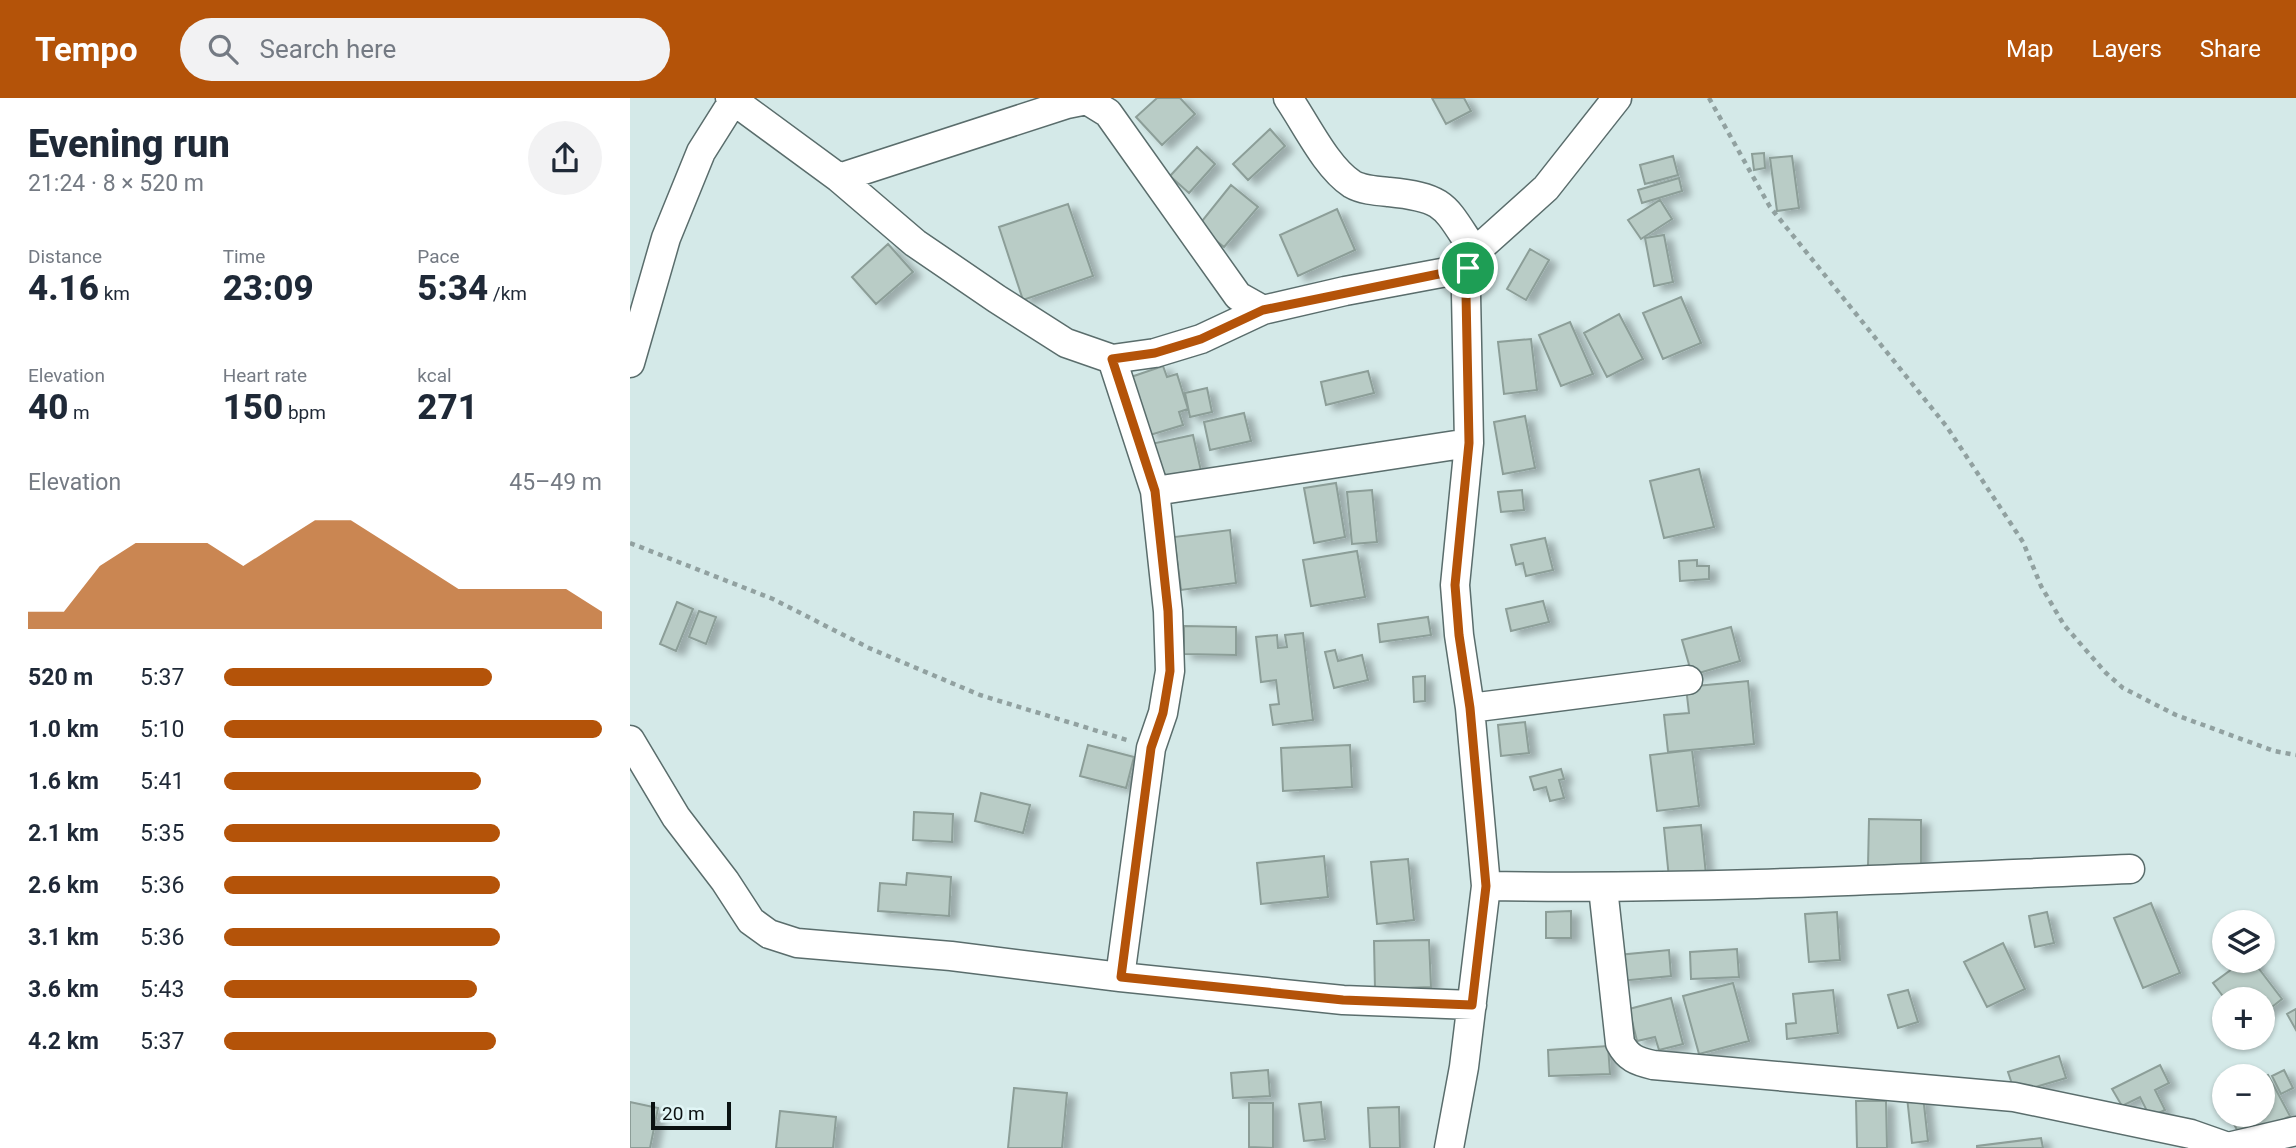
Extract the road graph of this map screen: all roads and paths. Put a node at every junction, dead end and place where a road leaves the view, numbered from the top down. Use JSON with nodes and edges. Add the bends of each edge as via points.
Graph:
{"nodes":[{"id":1,"x":1288,"y":98,"type":"edge"},
{"id":2,"x":1617,"y":98,"type":"edge"},
{"id":3,"x":1709,"y":98,"type":"edge"},
{"id":4,"x":733,"y":99,"type":"edge"},
{"id":5,"x":1086,"y":99,"type":"edge"},
{"id":6,"x":839,"y":178,"type":"junction"},
{"id":7,"x":1472,"y":260,"type":"junction"},
{"id":8,"x":1263,"y":310,"type":"junction"},
{"id":9,"x":1112,"y":359,"type":"junction"},
{"id":10,"x":630,"y":363,"type":"edge"},
{"id":11,"x":1469,"y":443,"type":"junction"},
{"id":12,"x":1155,"y":491,"type":"junction"},
{"id":13,"x":630,"y":543,"type":"edge"},
{"id":14,"x":1688,"y":680,"type":"dead end"},
{"id":15,"x":1470,"y":708,"type":"junction"},
{"id":16,"x":630,"y":740,"type":"edge"},
{"id":17,"x":1151,"y":748,"type":"junction"},
{"id":18,"x":2296,"y":755,"type":"edge"},
{"id":19,"x":2130,"y":869,"type":"dead end"},
{"id":20,"x":1486,"y":886,"type":"junction"},
{"id":21,"x":1603,"y":888,"type":"junction"},
{"id":22,"x":1121,"y":977,"type":"junction"},
{"id":23,"x":1472,"y":1005,"type":"junction"},
{"id":24,"x":2296,"y":1131,"type":"edge"},
{"id":25,"x":1449,"y":1148,"type":"edge"}],
"edges":[{"from":1,"to":7,"type":"street","via":[[1334,168],[1354,185],[1435,200],[1446,209]]},
{"from":2,"to":7,"type":"street","via":[[1546,188]]},
{"from":3,"to":18,"type":"path","via":[[1770,207],[1947,427],[2023,541],[2041,586],[2064,625],[2106,673],[2123,688],[2176,715]]},
{"from":4,"to":6,"type":"street"},
{"from":4,"to":10,"type":"street","via":[[701,152],[666,238]]},
{"from":5,"to":6,"type":"street"},
{"from":5,"to":8,"type":"street","via":[[1108,113],[1238,296]]},
{"from":6,"to":9,"type":"street","via":[[915,243],[997,299],[1066,343]]},
{"from":7,"to":8,"type":"street"},
{"from":7,"to":11,"type":"street","via":[[1466,294]]},
{"from":8,"to":9,"type":"street","via":[[1201,339],[1155,353]]},
{"from":9,"to":12,"type":"street"},
{"from":11,"to":12,"type":"street"},
{"from":11,"to":15,"type":"street","via":[[1455,585]]},
{"from":12,"to":17,"type":"street","via":[[1170,671]]},
{"from":13,"to":17,"type":"path","via":[[773,598],[869,648],[980,695]]},
{"from":14,"to":15,"type":"street"},
{"from":15,"to":20,"type":"street"},
{"from":16,"to":22,"type":"street","via":[[676,817],[751,921],[769,934],[797,943]]},
{"from":17,"to":22,"type":"street"},
{"from":19,"to":21,"type":"street"},
{"from":20,"to":21,"type":"street"},
{"from":20,"to":23,"type":"street"},
{"from":21,"to":24,"type":"street","via":[[1620,1043],[1636,1061],[2014,1097],[2192,1134],[2228,1147]]},
{"from":22,"to":23,"type":"street","via":[[1343,1000]]},
{"from":23,"to":25,"type":"street"}]}
